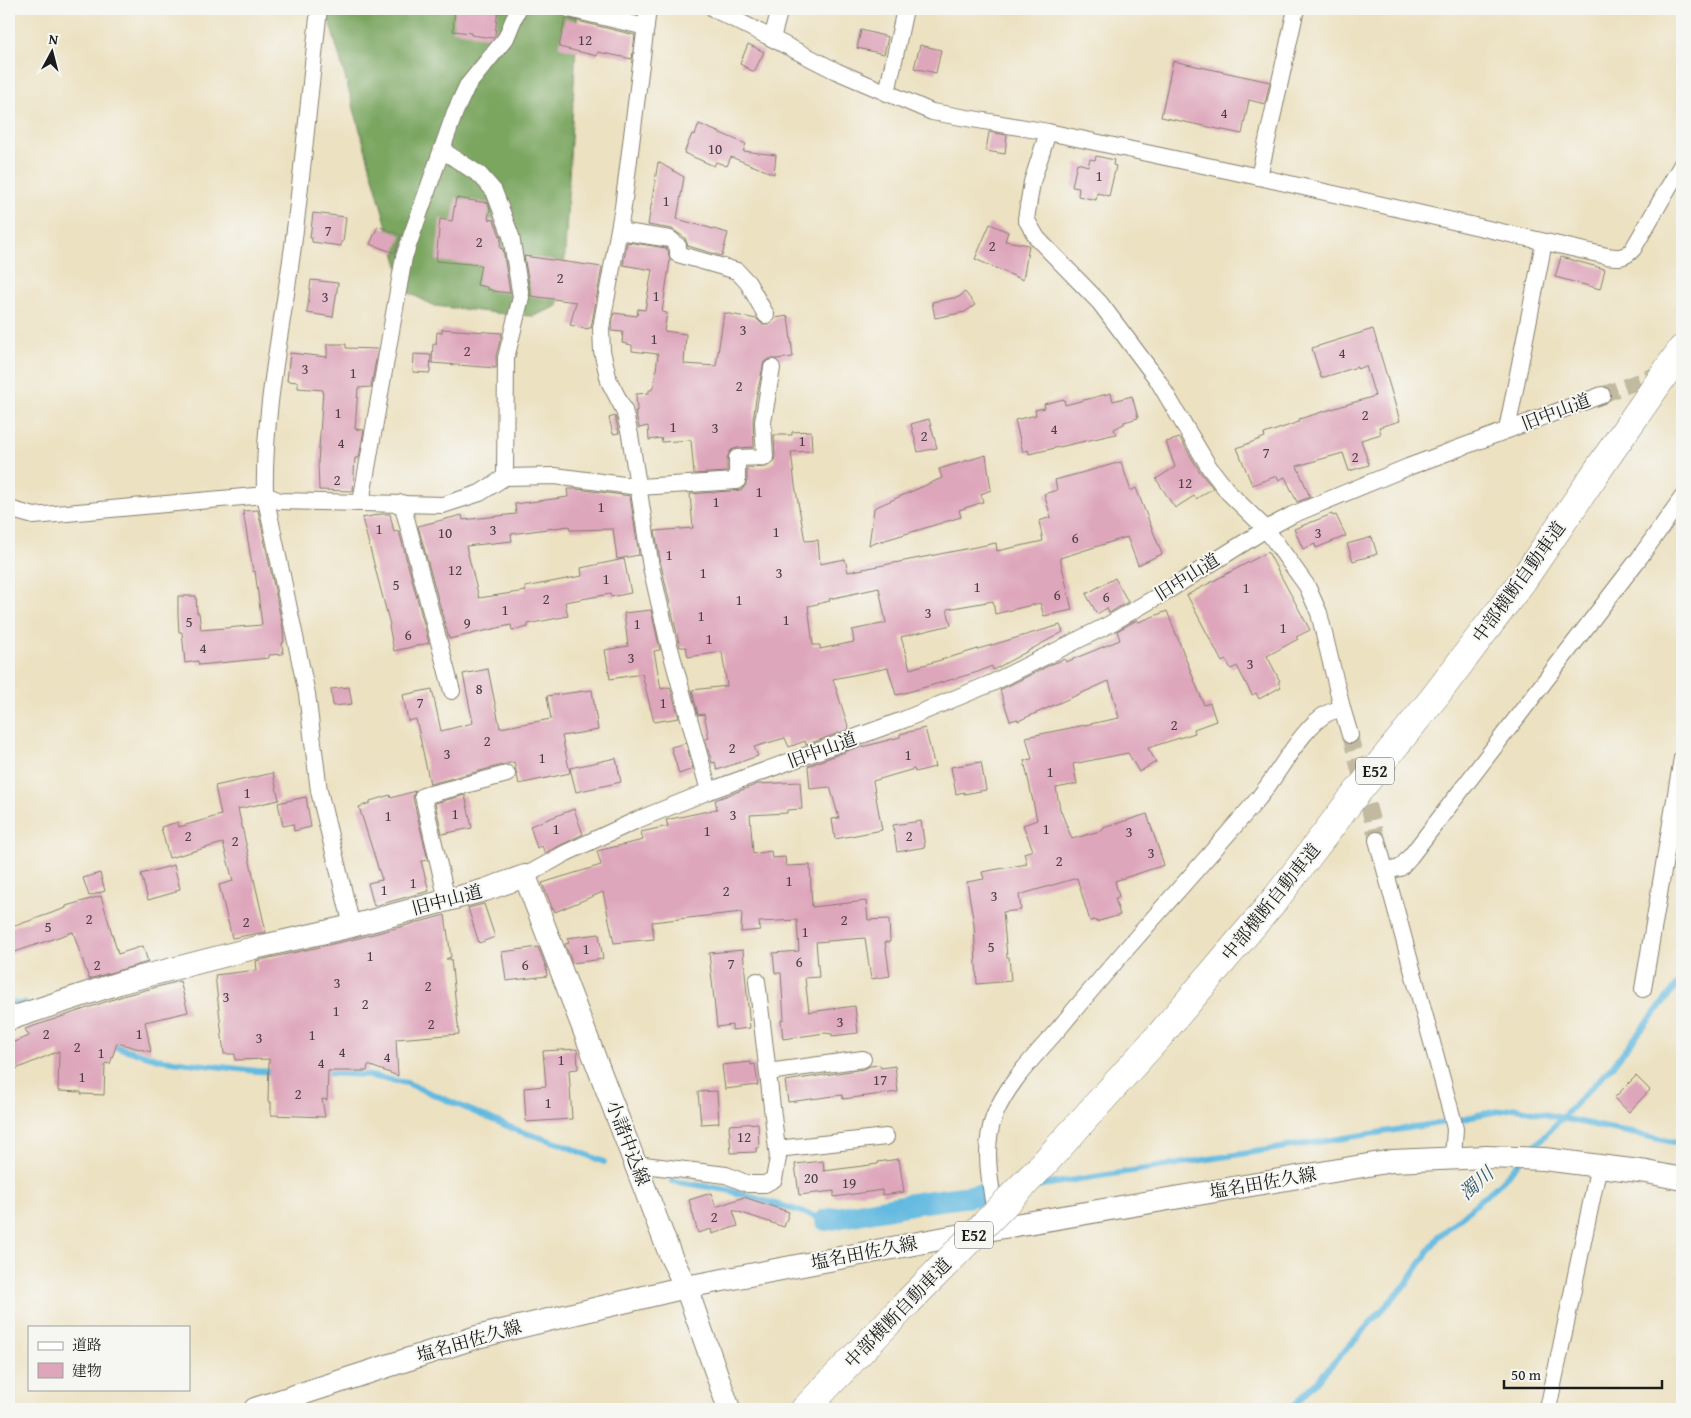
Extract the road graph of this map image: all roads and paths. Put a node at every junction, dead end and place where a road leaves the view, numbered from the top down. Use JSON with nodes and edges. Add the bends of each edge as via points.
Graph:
{"nodes":[{"id":1,"x":318,"y":9,"type":"edge"},
{"id":2,"x":518,"y":9,"type":"edge"},
{"id":3,"x":569,"y":9,"type":"edge"},
{"id":4,"x":648,"y":9,"type":"edge"},
{"id":5,"x":714,"y":9,"type":"edge"},
{"id":6,"x":780,"y":9,"type":"edge"},
{"id":7,"x":905,"y":9,"type":"edge"},
{"id":8,"x":1296,"y":9,"type":"edge"},
{"id":9,"x":646,"y":27,"type":"junction"},
{"id":10,"x":772,"y":38,"type":"junction"},
{"id":11,"x":887,"y":93,"type":"junction"},
{"id":12,"x":1048,"y":132,"type":"junction"},
{"id":13,"x":442,"y":150,"type":"junction"},
{"id":14,"x":1682,"y":164,"type":"edge"},
{"id":15,"x":1259,"y":178,"type":"junction"},
{"id":16,"x":619,"y":231,"type":"junction"},
{"id":17,"x":1544,"y":242,"type":"junction"},
{"id":18,"x":766,"y":315,"type":"dead end"},
{"id":19,"x":1682,"y":349,"type":"edge"},
{"id":20,"x":772,"y":368,"type":"dead end"},
{"id":21,"x":1602,"y":395,"type":"tunnel mouth"},
{"id":22,"x":1507,"y":430,"type":"junction"},
{"id":23,"x":505,"y":477,"type":"junction"},
{"id":24,"x":639,"y":487,"type":"junction"},
{"id":25,"x":265,"y":495,"type":"junction"},
{"id":26,"x":1682,"y":498,"type":"edge"},
{"id":27,"x":361,"y":502,"type":"junction"},
{"id":28,"x":402,"y":503,"type":"junction"},
{"id":29,"x":9,"y":509,"type":"edge"},
{"id":30,"x":1266,"y":529,"type":"junction"},
{"id":31,"x":452,"y":691,"type":"dead end"},
{"id":32,"x":1342,"y":708,"type":"junction"},
{"id":33,"x":1350,"y":735,"type":"tunnel mouth"},
{"id":34,"x":1682,"y":758,"type":"edge"},
{"id":35,"x":507,"y":774,"type":"dead end"},
{"id":36,"x":708,"y":791,"type":"junction"},
{"id":37,"x":1377,"y":840,"type":"tunnel mouth"},
{"id":38,"x":1386,"y":871,"type":"junction"},
{"id":39,"x":525,"y":876,"type":"junction"},
{"id":40,"x":447,"y":900,"type":"junction"},
{"id":41,"x":352,"y":926,"type":"junction"},
{"id":42,"x":757,"y":981,"type":"dead end"},
{"id":43,"x":1642,"y":989,"type":"dead end"},
{"id":44,"x":9,"y":1019,"type":"edge"},
{"id":45,"x":863,"y":1059,"type":"dead end"},
{"id":46,"x":768,"y":1072,"type":"junction"},
{"id":47,"x":886,"y":1137,"type":"dead end"},
{"id":48,"x":777,"y":1149,"type":"junction"},
{"id":49,"x":1453,"y":1157,"type":"junction"},
{"id":50,"x":636,"y":1164,"type":"junction"},
{"id":51,"x":1599,"y":1165,"type":"junction"},
{"id":52,"x":1682,"y":1179,"type":"edge"},
{"id":53,"x":998,"y":1228,"type":"junction"},
{"id":54,"x":686,"y":1286,"type":"junction"},
{"id":55,"x":255,"y":1409,"type":"edge"},
{"id":56,"x":729,"y":1409,"type":"edge"},
{"id":57,"x":806,"y":1409,"type":"edge"},
{"id":58,"x":1548,"y":1409,"type":"edge"}],
"edges":[{"from":1,"to":25,"type":"street","via":[[293,247],[272,383],[264,462]]},
{"from":2,"to":13,"type":"street","via":[[506,38],[467,86]]},
{"from":3,"to":9,"type":"street"},
{"from":4,"to":9,"type":"street"},
{"from":5,"to":10,"type":"street"},
{"from":6,"to":10,"type":"street"},
{"from":7,"to":11,"type":"street"},
{"from":8,"to":15,"type":"street"},
{"from":9,"to":16,"type":"street"},
{"from":10,"to":11,"type":"street"},
{"from":11,"to":12,"type":"street","via":[[932,112]]},
{"from":12,"to":15,"type":"street"},
{"from":12,"to":30,"type":"street","via":[[1032,182],[1026,220],[1037,238],[1100,303],[1157,379],[1209,467],[1229,493]]},
{"from":13,"to":23,"type":"street","via":[[480,175],[494,191],[512,236],[521,297],[506,358]]},
{"from":13,"to":27,"type":"street","via":[[404,257]]},
{"from":14,"to":17,"type":"street","via":[[1628,255],[1607,256]]},
{"from":15,"to":17,"type":"street"},
{"from":16,"to":18,"type":"street","via":[[670,239],[678,246],[678,254],[737,271],[748,283]]},
{"from":16,"to":24,"type":"street","via":[[603,320],[602,351],[609,381],[624,410]]},
{"from":17,"to":22,"type":"street"},
{"from":19,"to":57,"type":"highway","name":"中部横断自動車道","number":"E52","bridge":true,"via":[[1523,580],[1277,897],[1160,1036],[1039,1169]]},
{"from":20,"to":24,"type":"street","via":[[763,422],[765,457],[737,458],[737,481]]},
{"from":21,"to":22,"type":"street","name":"旧中山道"},
{"from":22,"to":30,"type":"street","name":"旧中山道","via":[[1399,471]]},
{"from":23,"to":24,"type":"street","via":[[555,476]]},
{"from":23,"to":28,"type":"street","via":[[480,493],[443,505]]},
{"from":24,"to":36,"type":"street","via":[[651,567]]},
{"from":25,"to":27,"type":"street","via":[[280,501]]},
{"from":25,"to":29,"type":"street","via":[[34,516]]},
{"from":25,"to":41,"type":"street","via":[[307,694],[319,791]]},
{"from":26,"to":38,"type":"street","via":[[1410,857],[1400,868]]},
{"from":27,"to":28,"type":"street"},
{"from":28,"to":31,"type":"street"},
{"from":30,"to":32,"type":"street","via":[[1307,586],[1319,613]]},
{"from":30,"to":36,"type":"street","name":"旧中山道","via":[[1108,625],[992,683],[903,720]]},
{"from":32,"to":33,"type":"street"},
{"from":32,"to":53,"type":"street","via":[[1328,712],[1304,734],[1265,791],[1105,973],[1009,1089],[994,1117],[988,1142]]},
{"from":34,"to":43,"type":"street"},
{"from":35,"to":40,"type":"street","via":[[422,796]]},
{"from":36,"to":39,"type":"street","name":"旧中山道","via":[[566,852]]},
{"from":37,"to":38,"type":"street"},
{"from":38,"to":49,"type":"street","via":[[1453,1122]]},
{"from":39,"to":40,"type":"main road","name":"旧中山道"},
{"from":39,"to":50,"type":"main road","name":"小諸中込線"},
{"from":40,"to":41,"type":"main road","name":"旧中山道"},
{"from":41,"to":44,"type":"main road","name":"旧中山道","via":[[122,982]]},
{"from":42,"to":46,"type":"street"},
{"from":45,"to":46,"type":"street"},
{"from":46,"to":48,"type":"street"},
{"from":47,"to":48,"type":"street"},
{"from":48,"to":50,"type":"street","via":[[774,1179],[765,1184],[748,1184],[726,1175]]},
{"from":49,"to":51,"type":"main road","name":"塩名田佐久線","via":[[1544,1159]]},
{"from":49,"to":53,"type":"main road","name":"塩名田佐久線","via":[[1392,1161]]},
{"from":50,"to":54,"type":"main road","name":"小諸中込線","via":[[671,1257]]},
{"from":51,"to":52,"type":"main road"},
{"from":51,"to":58,"type":"street"},
{"from":53,"to":54,"type":"main road","name":"塩名田佐久線"},
{"from":54,"to":55,"type":"main road","name":"塩名田佐久線","via":[[477,1337]]},
{"from":54,"to":56,"type":"main road","name":"小諸中込線"}]}
